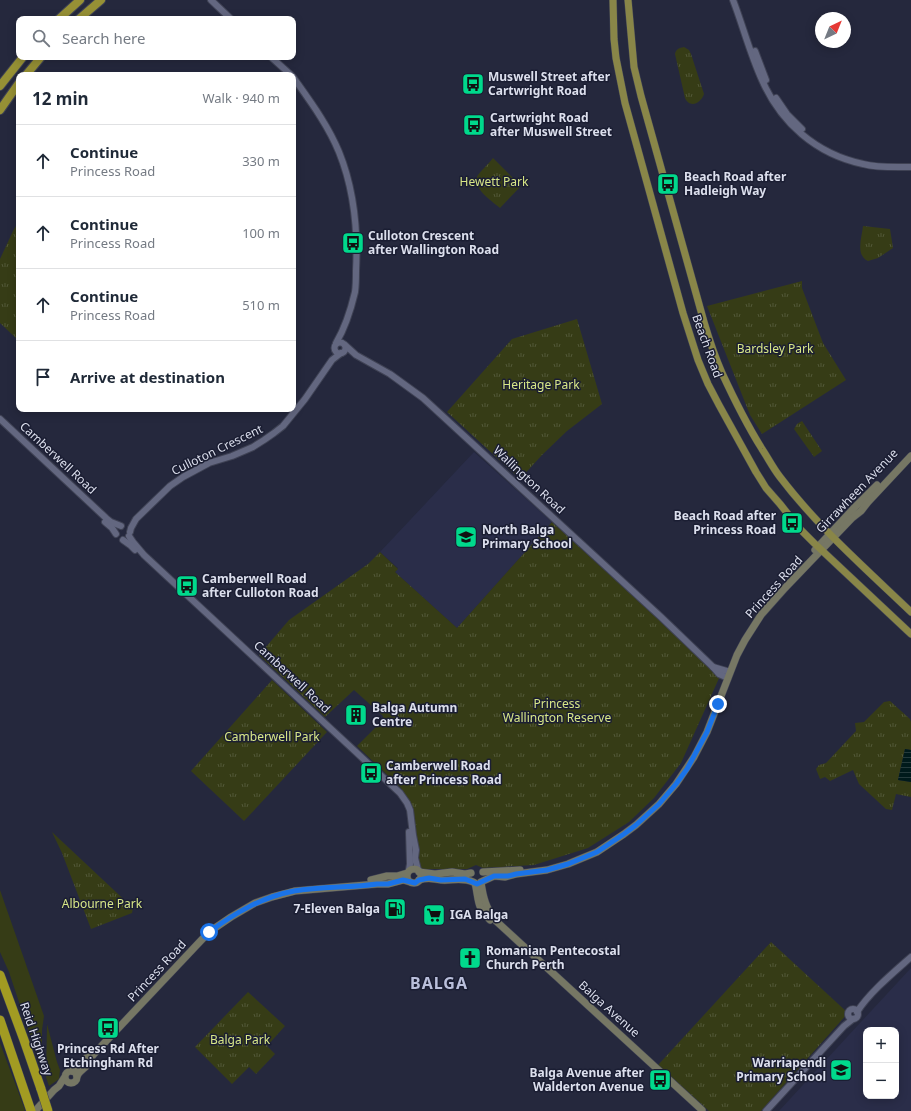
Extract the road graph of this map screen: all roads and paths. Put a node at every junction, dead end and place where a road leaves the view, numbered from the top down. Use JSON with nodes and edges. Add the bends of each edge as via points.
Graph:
{"nodes":[{"id":1,"x":80,"y":0,"type":"edge"},
{"id":2,"x":101,"y":0,"type":"edge"},
{"id":3,"x":211,"y":0,"type":"edge"},
{"id":4,"x":613,"y":0,"type":"edge"},
{"id":5,"x":617,"y":0,"type":"edge"},
{"id":6,"x":628,"y":0,"type":"edge"},
{"id":7,"x":733,"y":0,"type":"edge"},
{"id":8,"x":738,"y":0,"type":"edge"},
{"id":9,"x":62,"y":16,"type":"edge"},
{"id":10,"x":82,"y":16,"type":"edge"},
{"id":11,"x":228,"y":16,"type":"edge"},
{"id":12,"x":613,"y":18,"type":"junction"},
{"id":13,"x":20,"y":60,"type":"edge"},
{"id":14,"x":38,"y":60,"type":"edge"},
{"id":15,"x":275,"y":60,"type":"edge"},
{"id":16,"x":28,"y":72,"type":"edge"},
{"id":17,"x":288,"y":72,"type":"edge"},
{"id":18,"x":296,"y":82,"type":"edge"},
{"id":19,"x":0,"y":86,"type":"edge"},
{"id":20,"x":16,"y":87,"type":"edge"},
{"id":21,"x":0,"y":110,"type":"edge"},
{"id":22,"x":911,"y":163,"type":"edge"},
{"id":23,"x":911,"y":167,"type":"edge"},
{"id":24,"x":343,"y":332,"type":"junction"},
{"id":25,"x":336,"y":343,"type":"junction"},
{"id":26,"x":344,"y":344,"type":"junction"},
{"id":27,"x":334,"y":350,"type":"junction"},
{"id":28,"x":342,"y":353,"type":"junction"},
{"id":29,"x":356,"y":355,"type":"junction"},
{"id":30,"x":332,"y":360,"type":"junction"},
{"id":31,"x":296,"y":410,"type":"edge"},
{"id":32,"x":294,"y":412,"type":"edge"},
{"id":33,"x":0,"y":418,"type":"edge"},
{"id":34,"x":0,"y":424,"type":"edge"},
{"id":35,"x":911,"y":450,"type":"edge"},
{"id":36,"x":911,"y":456,"type":"edge"},
{"id":37,"x":136,"y":519,"type":"junction"},
{"id":38,"x":122,"y":526,"type":"junction"},
{"id":39,"x":116,"y":534,"type":"junction"},
{"id":40,"x":130,"y":534,"type":"junction"},
{"id":41,"x":832,"y":536,"type":"junction"},
{"id":42,"x":123,"y":540,"type":"junction"},
{"id":43,"x":820,"y":549,"type":"junction"},
{"id":44,"x":911,"y":612,"type":"edge"},
{"id":45,"x":911,"y":634,"type":"edge"},
{"id":46,"x":727,"y":674,"type":"junction"},
{"id":47,"x":543,"y":869,"type":"junction"},
{"id":48,"x":419,"y":871,"type":"junction"},
{"id":49,"x":408,"y":872,"type":"junction"},
{"id":50,"x":482,"y":872,"type":"junction"},
{"id":51,"x":471,"y":873,"type":"junction"},
{"id":52,"x":419,"y":880,"type":"junction"},
{"id":53,"x":410,"y":882,"type":"junction"},
{"id":54,"x":478,"y":882,"type":"junction"},
{"id":55,"x":911,"y":957,"type":"edge"},
{"id":56,"x":0,"y":974,"type":"edge"},
{"id":57,"x":0,"y":1020,"type":"edge"},
{"id":58,"x":75,"y":1074,"type":"junction"},
{"id":59,"x":66,"y":1080,"type":"junction"},
{"id":60,"x":31,"y":1111,"type":"edge"},
{"id":61,"x":35,"y":1111,"type":"edge"},
{"id":62,"x":40,"y":1111,"type":"edge"},
{"id":63,"x":48,"y":1111,"type":"edge"},
{"id":64,"x":701,"y":1111,"type":"edge"},
{"id":65,"x":766,"y":1111,"type":"edge"}],
"edges":[{"from":1,"to":9,"type":"highway"},
{"from":2,"to":10,"type":"highway"},
{"from":3,"to":11,"type":"street"},
{"from":4,"to":12,"type":"main road","name":"Beach Road"},
{"from":5,"to":12,"type":"street"},
{"from":6,"to":41,"type":"main road","name":"Beach Road","via":[[634,67],[712,348],[745,419],[778,475]]},
{"from":7,"to":23,"type":"street","via":[[762,80],[777,108],[792,127],[812,142],[846,159],[874,166]]},
{"from":8,"to":22,"type":"street","via":[[770,89],[795,123],[824,145],[850,157],[874,162]]},
{"from":12,"to":43,"type":"main road","name":"Beach Road","via":[[616,58],[625,103],[698,360],[719,406],[766,488]]},
{"from":13,"to":19,"type":"highway"},
{"from":14,"to":16,"type":"highway"},
{"from":15,"to":17,"type":"street","name":"Culloton Crescent"},
{"from":18,"to":24,"type":"street","name":"Culloton Crescent","via":[[327,126],[351,190],[357,244],[355,291]]},
{"from":20,"to":21,"type":"highway"},
{"from":24,"to":25,"type":"street","name":"Culloton Crescent"},
{"from":24,"to":26,"type":"street","name":"Culloton Crescent"},
{"from":25,"to":26,"type":"street"},
{"from":25,"to":27,"type":"street","name":"Culloton Crescent"},
{"from":26,"to":28,"type":"street","name":"Culloton Crescent","via":[[345,349]]},
{"from":26,"to":29,"type":"street","name":"Wallington Road"},
{"from":27,"to":28,"type":"street"},
{"from":27,"to":30,"type":"street","name":"Culloton Crescent"},
{"from":28,"to":29,"type":"street","name":"Wallington Road"},
{"from":28,"to":30,"type":"street","name":"Culloton Crescent"},
{"from":29,"to":46,"type":"street","name":"Wallington Road","via":[[390,374],[423,398],[661,617],[719,674]]},
{"from":30,"to":31,"type":"street","name":"Culloton Crescent"},
{"from":32,"to":37,"type":"street","name":"Culloton Crescent","via":[[283,426],[253,447],[209,464],[170,486]]},
{"from":33,"to":38,"type":"street","name":"Camberwell Road","via":[[106,518]]},
{"from":34,"to":39,"type":"street","name":"Camberwell Road"},
{"from":35,"to":41,"type":"main road","name":"Girrawheen Avenue","via":[[854,508]]},
{"from":36,"to":41,"type":"main road","name":"Girrawheen Avenue","via":[[861,511]]},
{"from":37,"to":38,"type":"street","name":"Culloton Crescent"},
{"from":37,"to":40,"type":"street","name":"Culloton Crescent"},
{"from":38,"to":39,"type":"street","via":[[116,530]]},
{"from":38,"to":40,"type":"street","via":[[128,528]]},
{"from":39,"to":42,"type":"street","via":[[117,538]]},
{"from":40,"to":42,"type":"street"},
{"from":40,"to":48,"type":"street","name":"Camberwell Road","via":[[144,555],[400,793],[410,810],[415,858]]},
{"from":41,"to":43,"type":"main road","name":"Girrawheen Avenue"},
{"from":41,"to":44,"type":"main road","name":"Beach Road"},
{"from":42,"to":49,"type":"street","name":"Camberwell Road","via":[[397,795],[406,812],[410,843]]},
{"from":43,"to":45,"type":"main road","name":"Beach Road"},
{"from":43,"to":46,"type":"main road","name":"Princess Road","via":[[761,615]]},
{"from":46,"to":47,"type":"main road","name":"Princess Road","via":[[690,755],[659,797],[634,822],[610,839],[585,853]]},
{"from":47,"to":50,"type":"main road","name":"Princess Road"},
{"from":47,"to":54,"type":"main road","name":"Princess Road","via":[[505,877],[494,876]]},
{"from":48,"to":49,"type":"main road","via":[[414,869]]},
{"from":48,"to":51,"type":"main road","via":[[436,874]]},
{"from":48,"to":52,"type":"main road"},
{"from":49,"to":53,"type":"main road"},
{"from":49,"to":58,"type":"main road","name":"Princess Road","via":[[371,880],[294,887],[265,895],[236,909],[206,929],[87,1057]]},
{"from":50,"to":51,"type":"main road","via":[[476,870]]},
{"from":50,"to":54,"type":"main road","via":[[484,876]]},
{"from":51,"to":54,"type":"main road","via":[[470,878]]},
{"from":52,"to":53,"type":"main road","via":[[415,883]]},
{"from":52,"to":54,"type":"main road","name":"Princess Road","via":[[465,879]]},
{"from":53,"to":58,"type":"main road","name":"Princess Road","via":[[403,880],[388,884],[295,891],[255,903],[236,913],[209,932],[90,1058],[88,1064]]},
{"from":54,"to":64,"type":"main road","name":"Balga Avenue","via":[[479,905],[487,917],[682,1097]]},
{"from":55,"to":65,"type":"street","via":[[855,1011],[849,1011],[850,1017],[844,1026]]},
{"from":56,"to":63,"type":"highway","name":"Reid Highway","bridge":true},
{"from":57,"to":60,"type":"highway"},
{"from":58,"to":59,"type":"main road","via":[[67,1072]]},
{"from":58,"to":59,"type":"main road","via":[[75,1082],[71,1084]]},
{"from":59,"to":61,"type":"main road"},
{"from":59,"to":62,"type":"main road"}]}
